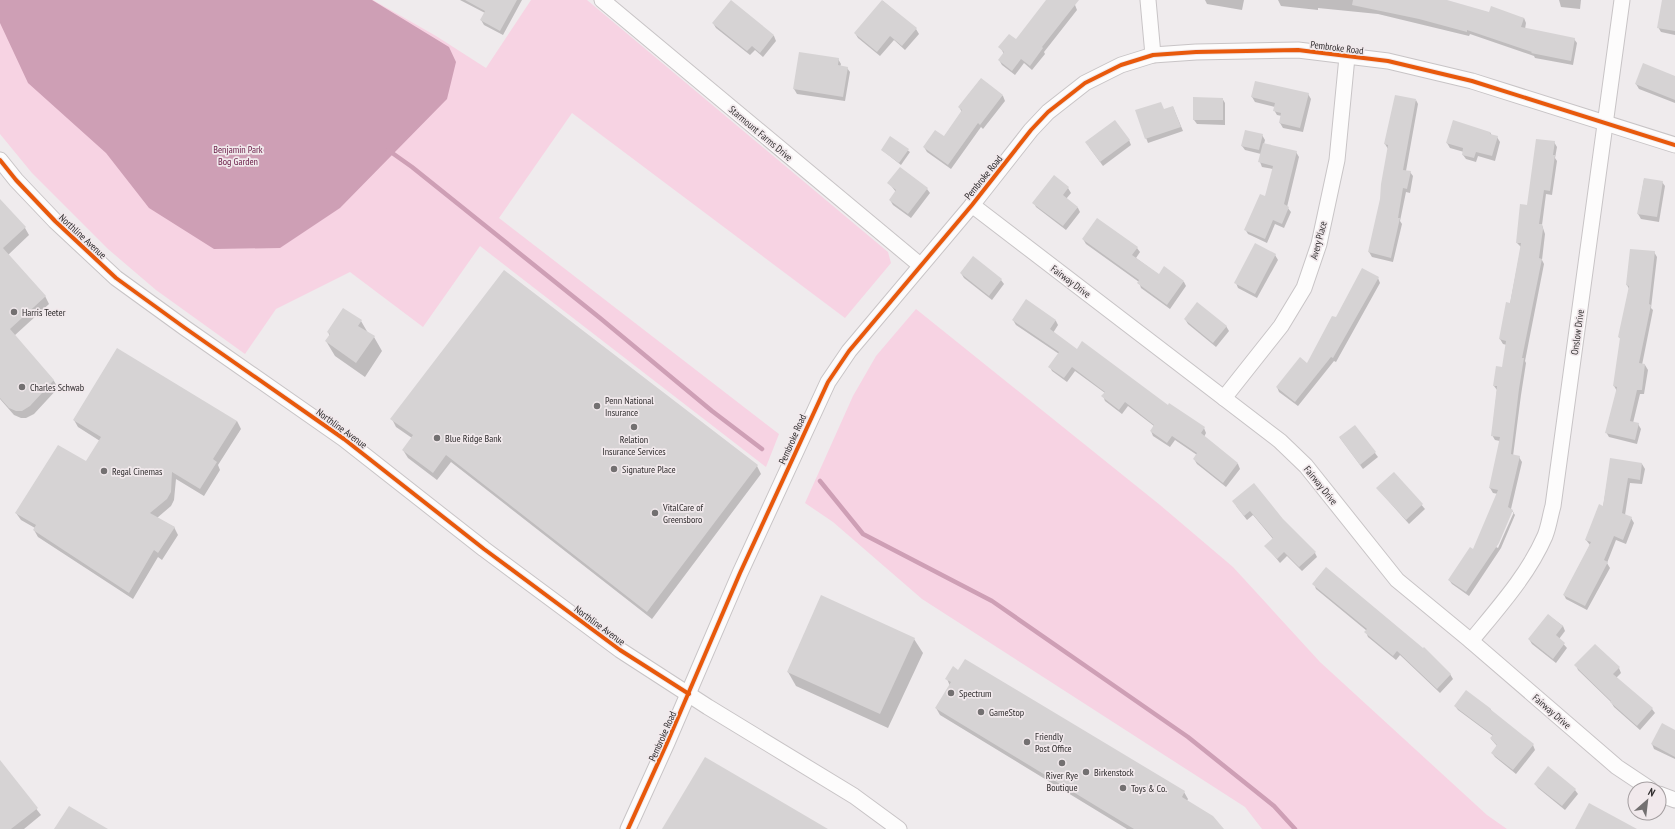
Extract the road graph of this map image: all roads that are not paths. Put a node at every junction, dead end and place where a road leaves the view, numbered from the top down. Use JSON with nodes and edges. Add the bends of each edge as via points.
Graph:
{"nodes":[{"id":1,"x":602,"y":0,"type":"edge"},
{"id":2,"x":1148,"y":0,"type":"edge"},
{"id":3,"x":1622,"y":0,"type":"edge"},
{"id":4,"x":1153,"y":55,"type":"junction"},
{"id":5,"x":1347,"y":57,"type":"junction"},
{"id":6,"x":1606,"y":123,"type":"junction"},
{"id":7,"x":1675,"y":145,"type":"edge"},
{"id":8,"x":0,"y":160,"type":"edge"},
{"id":9,"x":972,"y":205,"type":"junction"},
{"id":10,"x":920,"y":265,"type":"junction"},
{"id":11,"x":1224,"y":398,"type":"junction"},
{"id":12,"x":1471,"y":641,"type":"junction"},
{"id":13,"x":689,"y":694,"type":"junction"},
{"id":14,"x":1638,"y":781,"type":"edge"},
{"id":15,"x":628,"y":829,"type":"edge"},
{"id":16,"x":898,"y":829,"type":"edge"}],
"edges":[{"from":1,"to":10,"type":"street","name":"Starmount Farms Drive"},
{"from":2,"to":4,"type":"street"},
{"from":3,"to":6,"type":"street","name":"Onslow Drive"},
{"from":4,"to":5,"type":"street","name":"Pembroke Road","via":[[1298,50]]},
{"from":4,"to":9,"type":"street","name":"Pembroke Road","via":[[1121,65],[1085,83],[1068,95],[1031,130]]},
{"from":5,"to":6,"type":"street","name":"Pembroke Road","via":[[1388,62],[1472,81]]},
{"from":5,"to":11,"type":"street","name":"Avery Place","via":[[1336,160],[1319,244],[1304,288],[1281,326]]},
{"from":6,"to":7,"type":"street","name":"Pembroke Road"},
{"from":6,"to":12,"type":"street","name":"Onslow Drive","via":[[1553,506],[1535,556],[1503,603]]},
{"from":8,"to":13,"type":"street","name":"Northline Avenue","via":[[55,221],[116,278],[344,439],[484,549],[620,650]]},
{"from":9,"to":10,"type":"street","name":"Pembroke Road"},
{"from":9,"to":11,"type":"street","name":"Fairway Drive"},
{"from":10,"to":13,"type":"street","name":"Pembroke Road","via":[[849,351],[828,382],[740,573]]},
{"from":11,"to":12,"type":"street","name":"Fairway Drive","via":[[1280,441],[1306,466],[1397,580]]},
{"from":12,"to":14,"type":"street","name":"Fairway Drive","via":[[1617,767]]},
{"from":13,"to":15,"type":"street","name":"Pembroke Road"},
{"from":13,"to":16,"type":"street","name":"Northline Avenue","via":[[854,796]]}]}
